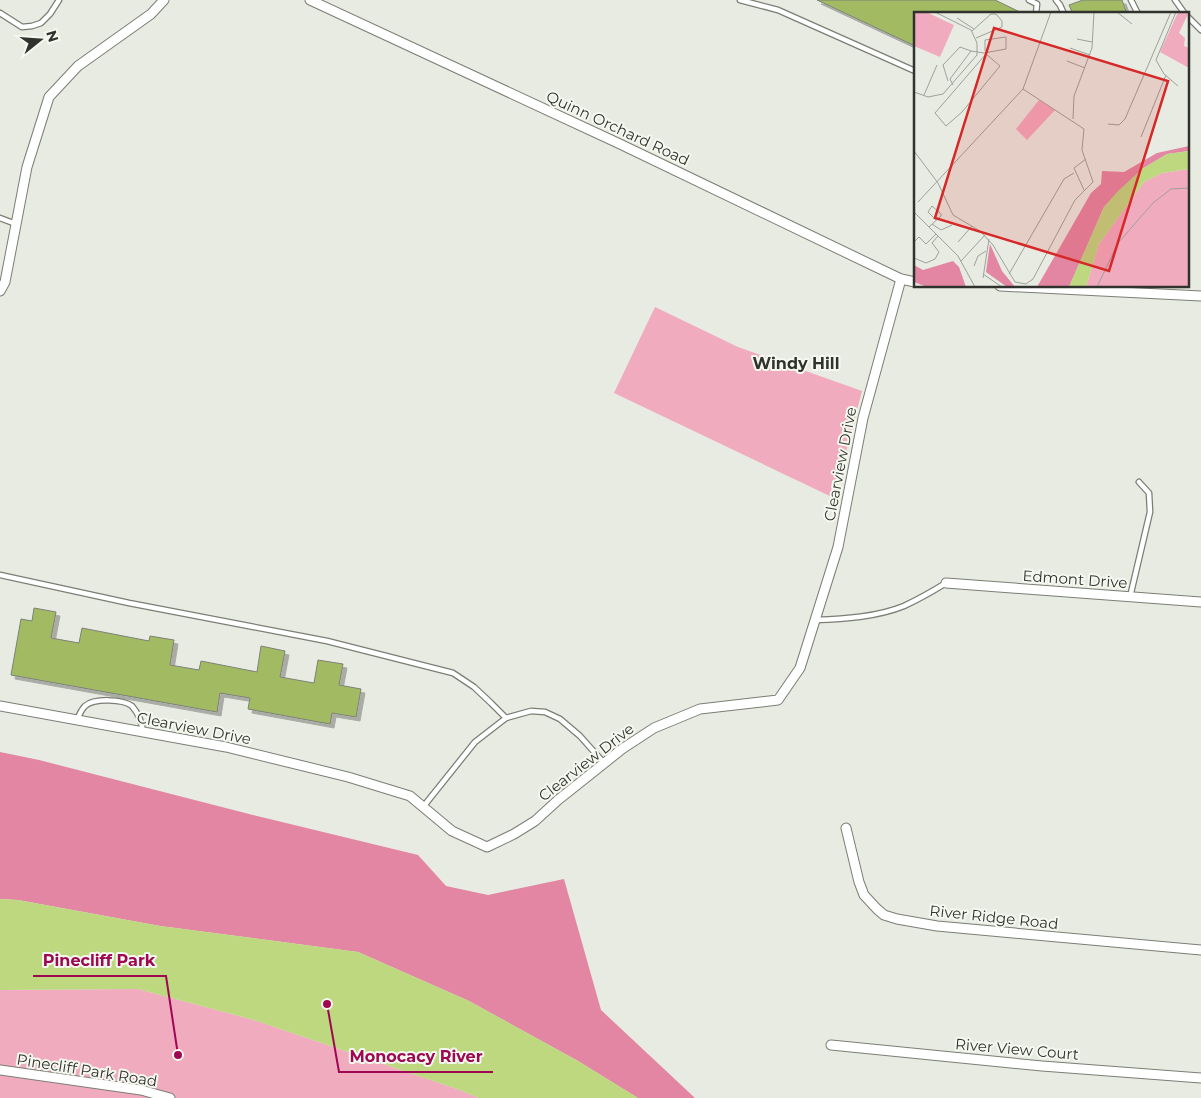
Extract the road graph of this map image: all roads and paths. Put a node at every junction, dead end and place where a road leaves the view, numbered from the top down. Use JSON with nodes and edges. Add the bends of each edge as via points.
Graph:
{"nodes":[{"id":1,"x":58,"y":0,"type":"edge"},
{"id":2,"x":164,"y":0,"type":"edge"},
{"id":3,"x":310,"y":0,"type":"edge"},
{"id":4,"x":740,"y":0,"type":"edge"},
{"id":5,"x":1029,"y":0,"type":"edge"},
{"id":6,"x":1056,"y":0,"type":"edge"},
{"id":7,"x":1131,"y":0,"type":"edge"},
{"id":8,"x":1175,"y":0,"type":"edge"},
{"id":9,"x":1037,"y":2,"type":"edge"},
{"id":10,"x":1063,"y":12,"type":"edge"},
{"id":11,"x":1137,"y":12,"type":"edge"},
{"id":12,"x":1184,"y":12,"type":"edge"},
{"id":13,"x":0,"y":14,"type":"edge"},
{"id":14,"x":1188,"y":17,"type":"edge"},
{"id":15,"x":1201,"y":30,"type":"edge"},
{"id":16,"x":914,"y":71,"type":"edge"},
{"id":17,"x":0,"y":218,"type":"edge"},
{"id":18,"x":16,"y":224,"type":"junction"},
{"id":19,"x":901,"y":279,"type":"junction"},
{"id":20,"x":914,"y":282,"type":"edge"},
{"id":21,"x":1040,"y":288,"type":"edge"},
{"id":22,"x":0,"y":291,"type":"edge"},
{"id":23,"x":1201,"y":296,"type":"edge"},
{"id":24,"x":1139,"y":482,"type":"dead end"},
{"id":25,"x":0,"y":575,"type":"edge"},
{"id":26,"x":946,"y":583,"type":"joint"},
{"id":27,"x":1130,"y":597,"type":"junction"},
{"id":28,"x":1201,"y":602,"type":"edge"},
{"id":29,"x":815,"y":620,"type":"junction"},
{"id":30,"x":0,"y":706,"type":"edge"},
{"id":31,"x":506,"y":718,"type":"junction"},
{"id":32,"x":76,"y":720,"type":"junction"},
{"id":33,"x":143,"y":732,"type":"junction"},
{"id":34,"x":604,"y":763,"type":"junction"},
{"id":35,"x":423,"y":807,"type":"junction"},
{"id":36,"x":846,"y":828,"type":"dead end"},
{"id":37,"x":1201,"y":950,"type":"edge"},
{"id":38,"x":831,"y":1045,"type":"dead end"},
{"id":39,"x":0,"y":1070,"type":"edge"},
{"id":40,"x":1201,"y":1078,"type":"edge"},
{"id":41,"x":170,"y":1098,"type":"edge"}],
"edges":[{"from":1,"to":13,"type":"lane","via":[[41,23],[32,26],[22,27]]},
{"from":2,"to":18,"type":"street","via":[[151,14],[78,66],[49,97],[27,167]]},
{"from":3,"to":19,"type":"street","name":"Quinn Orchard Road"},
{"from":4,"to":16,"type":"lane","via":[[778,10]]},
{"from":5,"to":9,"type":"lane"},
{"from":6,"to":10,"type":"lane"},
{"from":7,"to":11,"type":"lane"},
{"from":8,"to":12,"type":"lane"},
{"from":14,"to":15,"type":"lane"},
{"from":17,"to":18,"type":"lane"},
{"from":18,"to":22,"type":"street"},
{"from":19,"to":20,"type":"street","name":"Quinn Orchard Road"},
{"from":19,"to":29,"type":"street","name":"Clearview Drive","via":[[862,418],[838,547]]},
{"from":21,"to":23,"type":"street"},
{"from":24,"to":27,"type":"lane","via":[[1149,493],[1150,512]]},
{"from":25,"to":31,"type":"lane","via":[[327,641],[453,673],[474,687]]},
{"from":26,"to":27,"type":"street","name":"Edmont Drive"},
{"from":26,"to":29,"type":"lane","via":[[904,606],[883,613]]},
{"from":27,"to":28,"type":"street","name":"Edmont Drive"},
{"from":29,"to":34,"type":"street","name":"Clearview Drive","via":[[800,668],[778,700],[700,709],[654,728]]},
{"from":30,"to":32,"type":"street","name":"Clearview Drive"},
{"from":31,"to":34,"type":"lane","via":[[531,711],[545,712],[560,719],[580,736]]},
{"from":31,"to":35,"type":"lane","via":[[475,742]]},
{"from":32,"to":33,"type":"street","name":"Clearview Drive"},
{"from":32,"to":33,"type":"lane","via":[[85,706],[96,701],[124,702],[137,713]]},
{"from":33,"to":35,"type":"street","name":"Clearview Drive","via":[[226,747],[348,777],[410,796]]},
{"from":34,"to":35,"type":"street","name":"Clearview Drive","via":[[535,820],[487,847],[452,831]]},
{"from":36,"to":37,"type":"street","name":"River Ridge Road","via":[[864,895],[884,915],[938,926]]},
{"from":38,"to":40,"type":"street","name":"River View Court"},
{"from":39,"to":41,"type":"street","name":"Pinecliff Park Road","via":[[141,1090]]}]}
